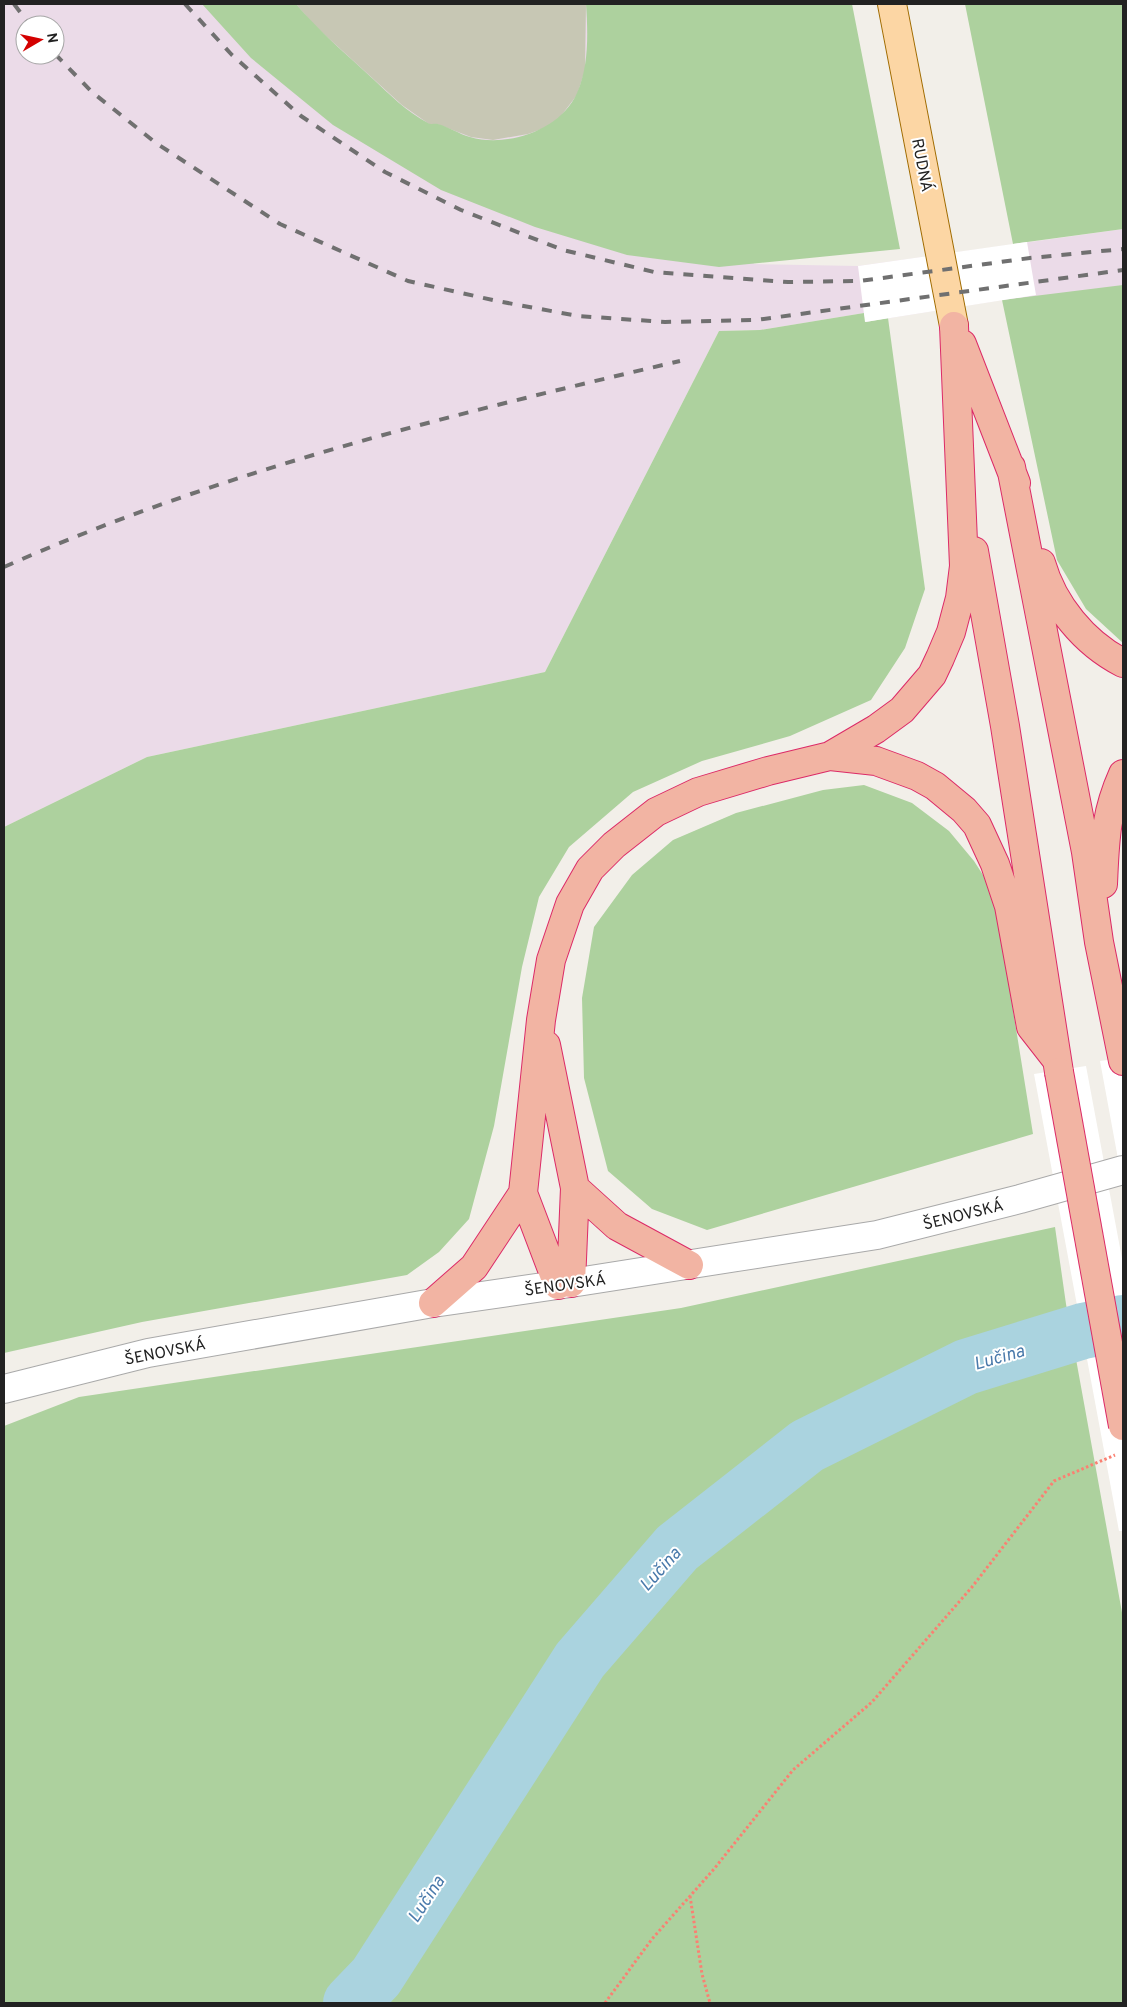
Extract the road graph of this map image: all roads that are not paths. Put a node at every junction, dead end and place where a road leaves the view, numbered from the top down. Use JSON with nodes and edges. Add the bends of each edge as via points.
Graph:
{"nodes":[{"id":1,"x":892,"y":4,"type":"edge"},
{"id":2,"x":954,"y":326,"type":"junction"},
{"id":3,"x":1011,"y":467,"type":"junction"},
{"id":4,"x":961,"y":478,"type":"junction"},
{"id":5,"x":1123,"y":663,"type":"edge"},
{"id":6,"x":830,"y":756,"type":"junction"},
{"id":7,"x":1123,"y":774,"type":"edge"},
{"id":8,"x":1099,"y":942,"type":"junction"},
{"id":9,"x":541,"y":1020,"type":"junction"},
{"id":10,"x":1123,"y":1060,"type":"edge"},
{"id":11,"x":1058,"y":1066,"type":"junction"},
{"id":12,"x":1123,"y":1170,"type":"edge"},
{"id":13,"x":575,"y":1188,"type":"junction"},
{"id":14,"x":523,"y":1192,"type":"junction"},
{"id":15,"x":689,"y":1265,"type":"junction"},
{"id":16,"x":564,"y":1284,"type":"junction"},
{"id":17,"x":433,"y":1303,"type":"junction"},
{"id":18,"x":4,"y":1389,"type":"edge"},
{"id":19,"x":1123,"y":1426,"type":"edge"}],
"edges":[{"from":1,"to":2,"type":"main road","name":"RUDNÁ"},
{"from":2,"to":3,"type":"highway"},
{"from":2,"to":4,"type":"highway"},
{"from":3,"to":5,"type":"highway","via":[[1045,577],[1055,596],[1068,618],[1082,632]]},
{"from":3,"to":8,"type":"highway","via":[[1086,852]]},
{"from":4,"to":6,"type":"highway","via":[[964,566],[960,598],[952,632],[932,675],[902,710]]},
{"from":4,"to":11,"type":"highway","via":[[1005,726]]},
{"from":6,"to":9,"type":"highway","via":[[698,792],[656,812],[614,845],[590,869],[570,904],[551,960]]},
{"from":6,"to":11,"type":"highway","via":[[876,761],[917,776],[935,786],[977,825],[1009,906],[1031,1028]]},
{"from":7,"to":8,"type":"highway","via":[[1106,828]]},
{"from":8,"to":10,"type":"highway"},
{"from":9,"to":13,"type":"highway"},
{"from":9,"to":14,"type":"highway"},
{"from":11,"to":19,"type":"highway","bridge":true},
{"from":12,"to":15,"type":"street","name":"ŠENOVSKÁ","via":[[877,1235]]},
{"from":13,"to":15,"type":"highway","via":[[617,1226]]},
{"from":13,"to":16,"type":"highway"},
{"from":14,"to":16,"type":"highway"},
{"from":14,"to":17,"type":"highway","via":[[474,1267]]},
{"from":15,"to":16,"type":"street","name":"ŠENOVSKÁ"},
{"from":16,"to":17,"type":"street","name":"ŠENOVSKÁ"},
{"from":17,"to":18,"type":"street","name":"ŠENOVSKÁ","via":[[148,1353]]}]}
